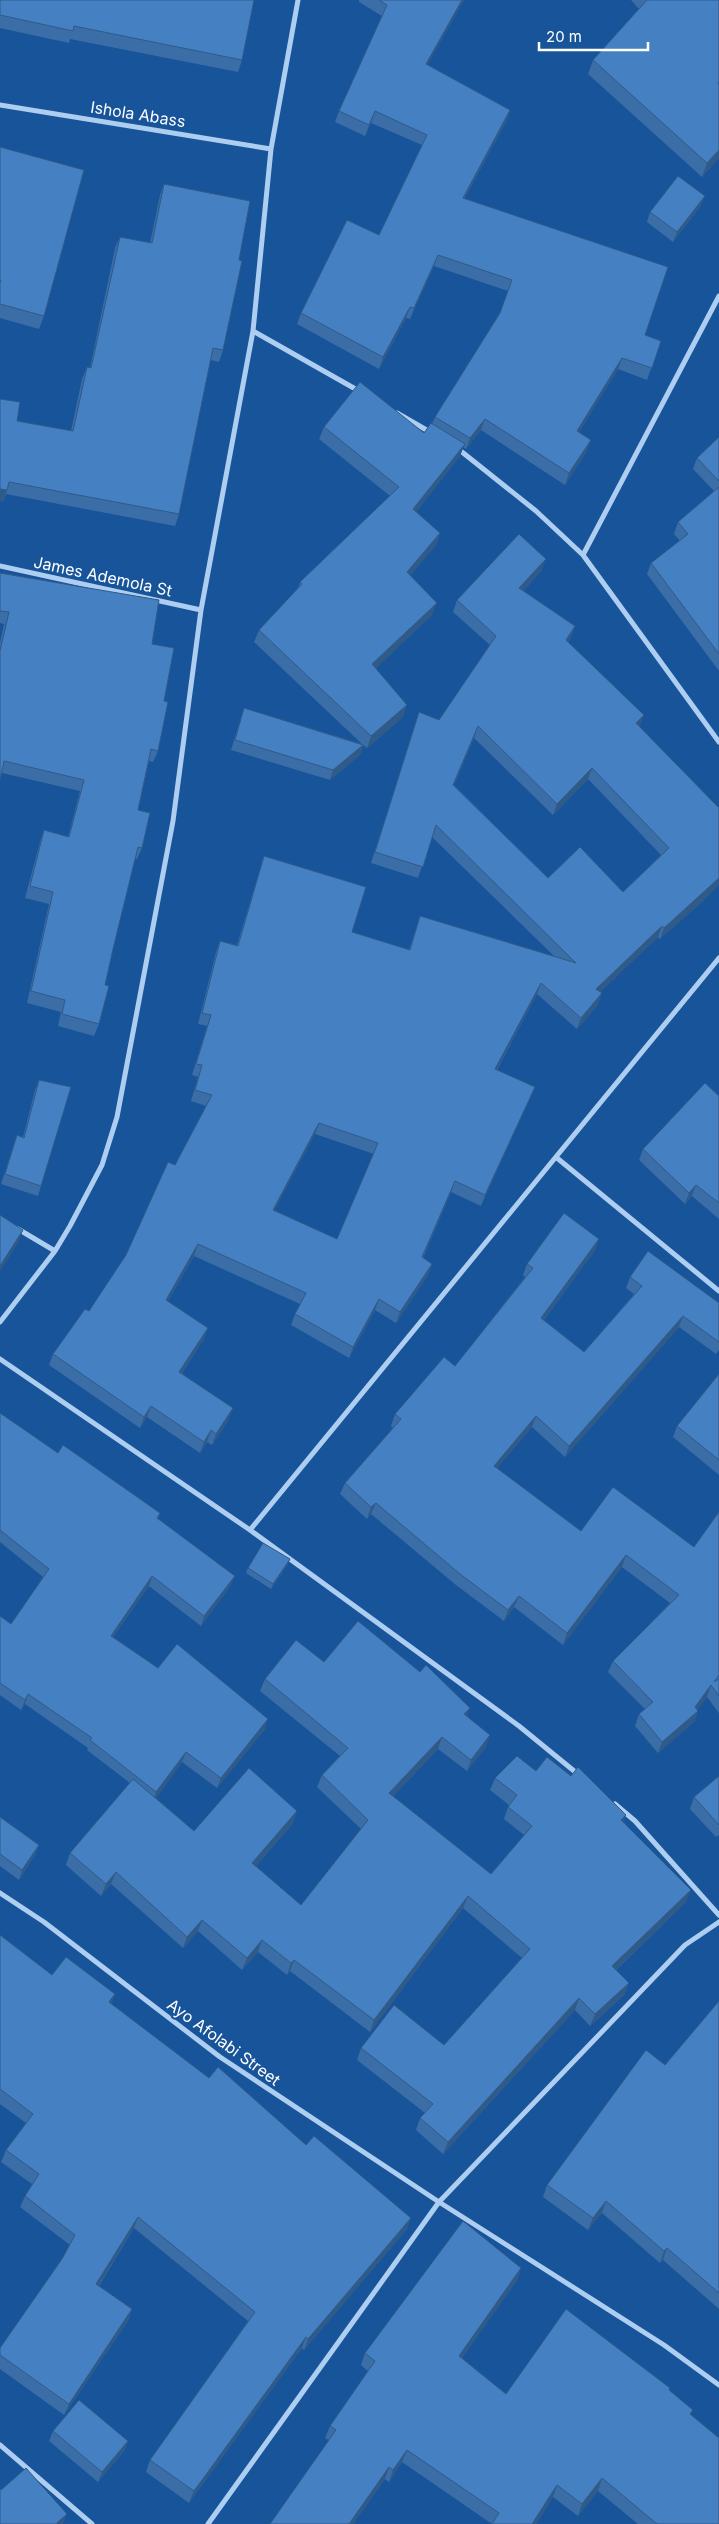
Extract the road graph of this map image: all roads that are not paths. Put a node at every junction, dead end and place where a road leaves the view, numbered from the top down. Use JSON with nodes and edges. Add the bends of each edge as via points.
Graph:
{"nodes":[{"id":1,"x":298,"y":0,"type":"edge"},
{"id":2,"x":0,"y":105,"type":"edge"},
{"id":3,"x":272,"y":149,"type":"junction"},
{"id":4,"x":719,"y":296,"type":"edge"},
{"id":5,"x":253,"y":330,"type":"junction"},
{"id":6,"x":365,"y":394,"type":"edge"},
{"id":7,"x":391,"y":409,"type":"edge"},
{"id":8,"x":434,"y":434,"type":"edge"},
{"id":9,"x":451,"y":444,"type":"edge"},
{"id":10,"x":583,"y":555,"type":"junction"},
{"id":11,"x":0,"y":566,"type":"edge"},
{"id":12,"x":201,"y":610,"type":"junction"},
{"id":13,"x":719,"y":742,"type":"edge"},
{"id":14,"x":719,"y":958,"type":"edge"},
{"id":15,"x":557,"y":1158,"type":"junction"},
{"id":16,"x":16,"y":1228,"type":"edge"},
{"id":17,"x":55,"y":1251,"type":"junction"},
{"id":18,"x":719,"y":1290,"type":"edge"},
{"id":19,"x":0,"y":1322,"type":"edge"},
{"id":20,"x":0,"y":1359,"type":"edge"},
{"id":21,"x":250,"y":1530,"type":"junction"},
{"id":22,"x":581,"y":1777,"type":"edge"},
{"id":23,"x":612,"y":1802,"type":"edge"},
{"id":24,"x":0,"y":1893,"type":"edge"},
{"id":25,"x":719,"y":1915,"type":"edge"},
{"id":26,"x":719,"y":1922,"type":"edge"},
{"id":27,"x":439,"y":2202,"type":"junction"},
{"id":28,"x":719,"y":2385,"type":"edge"},
{"id":29,"x":0,"y":2445,"type":"edge"},
{"id":30,"x":92,"y":2524,"type":"edge"},
{"id":31,"x":208,"y":2524,"type":"edge"}],
"edges":[{"from":1,"to":3,"type":"street"},
{"from":2,"to":3,"type":"street","name":"Ishola Abass"},
{"from":3,"to":5,"type":"street"},
{"from":4,"to":10,"type":"street"},
{"from":5,"to":6,"type":"street"},
{"from":5,"to":12,"type":"street"},
{"from":7,"to":8,"type":"street"},
{"from":9,"to":10,"type":"street","via":[[536,511]]},
{"from":10,"to":13,"type":"street"},
{"from":11,"to":12,"type":"street","name":"James Ademola St"},
{"from":12,"to":17,"type":"street","via":[[173,821],[117,1117],[102,1165]]},
{"from":14,"to":15,"type":"street"},
{"from":15,"to":18,"type":"street"},
{"from":15,"to":21,"type":"street"},
{"from":16,"to":17,"type":"street"},
{"from":17,"to":19,"type":"street"},
{"from":20,"to":21,"type":"street"},
{"from":21,"to":22,"type":"street","via":[[519,1726]]},
{"from":23,"to":25,"type":"street","via":[[635,1821]]},
{"from":24,"to":27,"type":"street","name":"Ayo Afolabi Street","via":[[44,1922],[220,2058]]},
{"from":26,"to":27,"type":"street","via":[[685,1945]]},
{"from":27,"to":28,"type":"street","name":"Ayo Afolabi Street","via":[[664,2345]]},
{"from":27,"to":31,"type":"street"},
{"from":29,"to":30,"type":"street"}]}
